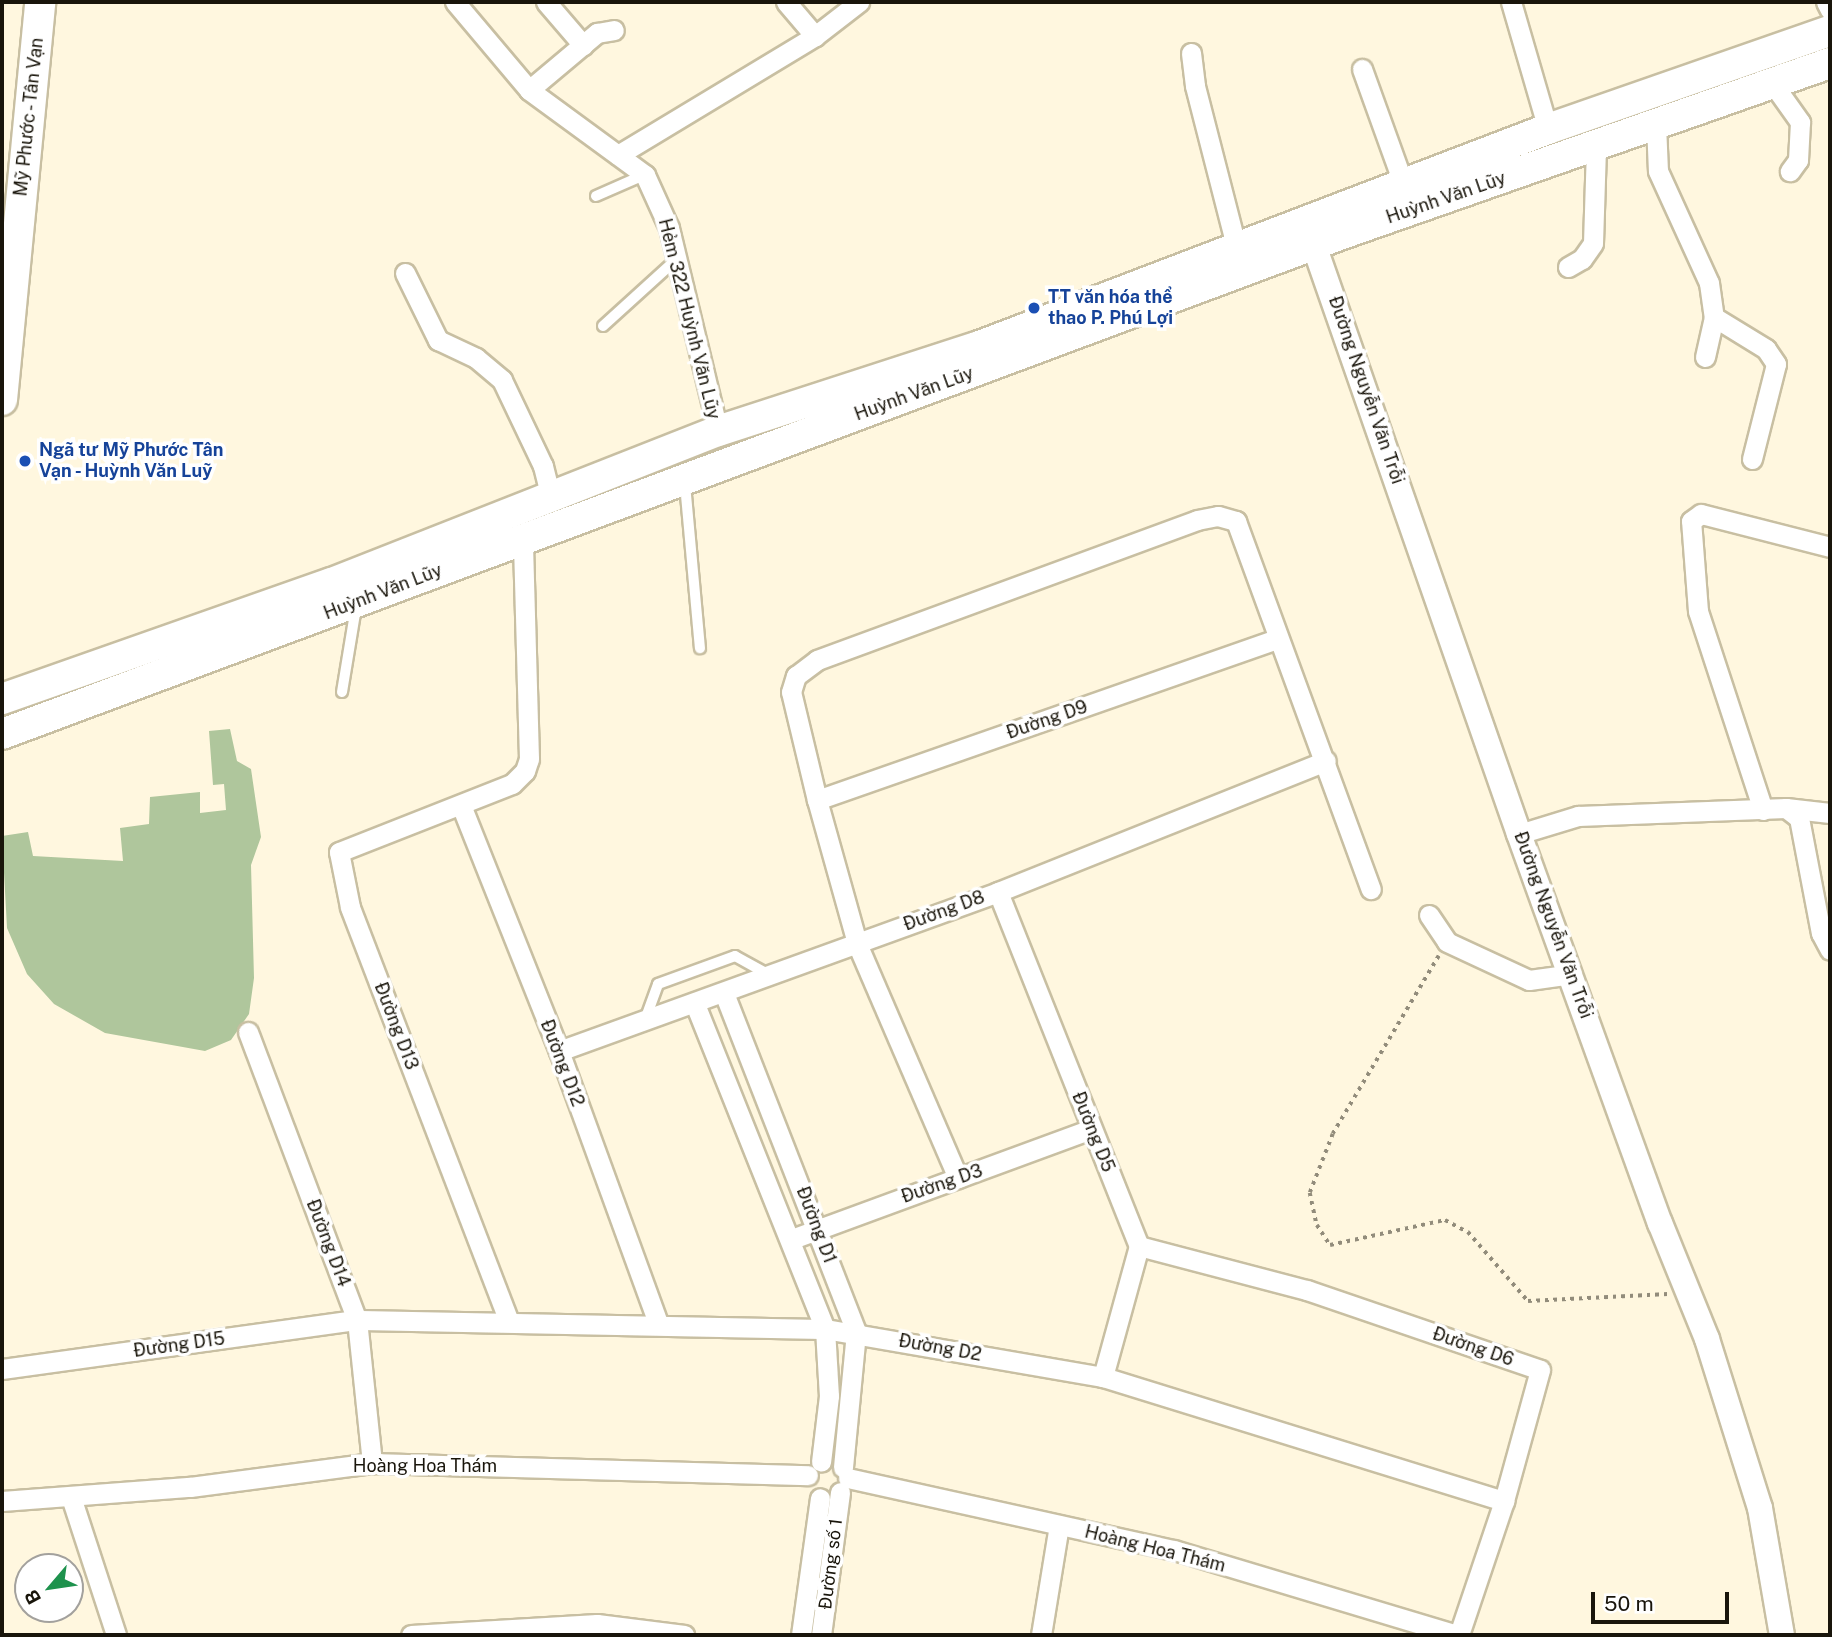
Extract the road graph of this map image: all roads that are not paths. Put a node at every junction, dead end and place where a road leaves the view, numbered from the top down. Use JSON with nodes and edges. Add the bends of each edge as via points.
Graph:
{"nodes":[{"id":1,"x":40,"y":2,"type":"edge"},
{"id":2,"x":455,"y":2,"type":"edge"},
{"id":3,"x":546,"y":2,"type":"edge"},
{"id":4,"x":786,"y":2,"type":"edge"},
{"id":5,"x":859,"y":2,"type":"edge"},
{"id":6,"x":1511,"y":2,"type":"edge"},
{"id":7,"x":1826,"y":2,"type":"edge"},
{"id":8,"x":1830,"y":10,"type":"edge"},
{"id":9,"x":614,"y":30,"type":"dead end"},
{"id":10,"x":1830,"y":31,"type":"edge"},
{"id":11,"x":815,"y":36,"type":"junction"},
{"id":12,"x":583,"y":46,"type":"junction"},
{"id":13,"x":1191,"y":53,"type":"dead end"},
{"id":14,"x":1829,"y":68,"type":"edge"},
{"id":15,"x":1362,"y":69,"type":"dead end"},
{"id":16,"x":1773,"y":84,"type":"junction"},
{"id":17,"x":529,"y":90,"type":"junction"},
{"id":18,"x":1656,"y":124,"type":"junction"},
{"id":19,"x":1548,"y":129,"type":"junction"},
{"id":20,"x":1596,"y":145,"type":"junction"},
{"id":21,"x":618,"y":155,"type":"junction"},
{"id":22,"x":1790,"y":171,"type":"dead end"},
{"id":23,"x":645,"y":175,"type":"junction"},
{"id":24,"x":1403,"y":183,"type":"junction"},
{"id":25,"x":596,"y":195,"type":"dead end"},
{"id":26,"x":1309,"y":233,"type":"junction"},
{"id":27,"x":1237,"y":246,"type":"junction"},
{"id":28,"x":677,"y":259,"type":"junction"},
{"id":29,"x":1569,"y":267,"type":"dead end"},
{"id":30,"x":405,"y":274,"type":"dead end"},
{"id":31,"x":1714,"y":317,"type":"junction"},
{"id":32,"x":603,"y":326,"type":"dead end"},
{"id":33,"x":1705,"y":357,"type":"dead end"},
{"id":34,"x":2,"y":400,"type":"edge"},
{"id":35,"x":718,"y":431,"type":"junction"},
{"id":36,"x":1752,"y":459,"type":"dead end"},
{"id":37,"x":684,"y":477,"type":"junction"},
{"id":38,"x":551,"y":497,"type":"junction"},
{"id":39,"x":523,"y":539,"type":"junction"},
{"id":40,"x":1830,"y":547,"type":"edge"},
{"id":41,"x":356,"y":603,"type":"junction"},
{"id":42,"x":1276,"y":639,"type":"junction"},
{"id":43,"x":700,"y":648,"type":"dead end"},
{"id":44,"x":342,"y":692,"type":"dead end"},
{"id":45,"x":2,"y":699,"type":"edge"},
{"id":46,"x":2,"y":734,"type":"edge"},
{"id":47,"x":1326,"y":761,"type":"junction"},
{"id":48,"x":817,"y":800,"type":"junction"},
{"id":49,"x":461,"y":805,"type":"junction"},
{"id":50,"x":1786,"y":808,"type":"junction"},
{"id":51,"x":1763,"y":810,"type":"junction"},
{"id":52,"x":1830,"y":813,"type":"edge"},
{"id":53,"x":1519,"y":834,"type":"junction"},
{"id":54,"x":1371,"y":888,"type":"dead end"},
{"id":55,"x":998,"y":892,"type":"junction"},
{"id":56,"x":1429,"y":915,"type":"dead end"},
{"id":57,"x":857,"y":943,"type":"junction"},
{"id":58,"x":1830,"y":950,"type":"edge"},
{"id":59,"x":1572,"y":974,"type":"junction"},
{"id":60,"x":771,"y":975,"type":"junction"},
{"id":61,"x":724,"y":993,"type":"junction"},
{"id":62,"x":695,"y":1004,"type":"junction"},
{"id":63,"x":645,"y":1020,"type":"junction"},
{"id":64,"x":248,"y":1032,"type":"dead end"},
{"id":65,"x":559,"y":1051,"type":"junction"},
{"id":66,"x":760,"y":1090,"type":"junction"},
{"id":67,"x":737,"y":1102,"type":"junction"},
{"id":68,"x":1091,"y":1129,"type":"junction"},
{"id":69,"x":958,"y":1178,"type":"junction"},
{"id":70,"x":818,"y":1226,"type":"junction"},
{"id":71,"x":792,"y":1239,"type":"junction"},
{"id":72,"x":1139,"y":1246,"type":"junction"},
{"id":73,"x":357,"y":1320,"type":"junction"},
{"id":74,"x":508,"y":1320,"type":"junction"},
{"id":75,"x":658,"y":1323,"type":"junction"},
{"id":76,"x":825,"y":1329,"type":"junction"},
{"id":77,"x":856,"y":1332,"type":"junction"},
{"id":78,"x":2,"y":1369,"type":"edge"},
{"id":79,"x":1103,"y":1377,"type":"junction"},
{"id":80,"x":372,"y":1463,"type":"junction"},
{"id":81,"x":814,"y":1469,"type":"junction"},
{"id":82,"x":843,"y":1479,"type":"junction"},
{"id":83,"x":71,"y":1497,"type":"junction"},
{"id":84,"x":820,"y":1498,"type":"junction"},
{"id":85,"x":2,"y":1501,"type":"edge"},
{"id":86,"x":1504,"y":1502,"type":"junction"},
{"id":87,"x":1059,"y":1525,"type":"junction"},
{"id":88,"x":116,"y":1635,"type":"edge"},
{"id":89,"x":411,"y":1635,"type":"edge"},
{"id":90,"x":684,"y":1635,"type":"edge"},
{"id":91,"x":801,"y":1635,"type":"edge"},
{"id":92,"x":821,"y":1635,"type":"edge"},
{"id":93,"x":1041,"y":1635,"type":"edge"},
{"id":94,"x":1459,"y":1635,"type":"edge"},
{"id":95,"x":1782,"y":1635,"type":"edge"}],
"edges":[{"from":1,"to":34,"type":"main road","name":"Mỹ Phước - Tân Vạn"},
{"from":2,"to":17,"type":"street","name":"Hẻm 322 Huỳnh Văn Lũy"},
{"from":3,"to":12,"type":"street"},
{"from":4,"to":11,"type":"street"},
{"from":5,"to":11,"type":"street"},
{"from":6,"to":19,"type":"street"},
{"from":7,"to":8,"type":"street"},
{"from":9,"to":12,"type":"street","via":[[597,33]]},
{"from":10,"to":19,"type":"main road","name":"Huỳnh Văn Lũy"},
{"from":11,"to":21,"type":"street"},
{"from":12,"to":17,"type":"street"},
{"from":13,"to":27,"type":"street","via":[[1195,86]]},
{"from":14,"to":16,"type":"main road","name":"Huỳnh Văn Lũy"},
{"from":15,"to":24,"type":"street"},
{"from":16,"to":18,"type":"main road","name":"Huỳnh Văn Lũy"},
{"from":16,"to":22,"type":"street","via":[[1800,122],[1798,160]]},
{"from":17,"to":21,"type":"street","name":"Hẻm 322 Huỳnh Văn Lũy"},
{"from":18,"to":20,"type":"main road","name":"Huỳnh Văn Lũy"},
{"from":18,"to":31,"type":"street","via":[[1658,171],[1709,283]]},
{"from":19,"to":24,"type":"main road","name":"Huỳnh Văn Lũy"},
{"from":20,"to":26,"type":"main road","name":"Huỳnh Văn Lũy"},
{"from":20,"to":29,"type":"street","via":[[1593,243],[1582,259]]},
{"from":21,"to":23,"type":"street","name":"Hẻm 322 Huỳnh Văn Lũy"},
{"from":23,"to":25,"type":"lane"},
{"from":23,"to":28,"type":"street","name":"Hẻm 322 Huỳnh Văn Lũy","via":[[670,228]]},
{"from":24,"to":26,"type":"main road","name":"Huỳnh Văn Lũy"},
{"from":26,"to":27,"type":"main road","name":"Huỳnh Văn Lũy"},
{"from":26,"to":37,"type":"main road","name":"Huỳnh Văn Lũy"},
{"from":26,"to":53,"type":"street","name":"Đường Nguyễn Văn Trỗi"},
{"from":27,"to":35,"type":"main road","name":"Huỳnh Văn Lũy","via":[[977,347]]},
{"from":28,"to":32,"type":"lane"},
{"from":28,"to":35,"type":"street","name":"Hẻm 322 Huỳnh Văn Lũy"},
{"from":30,"to":38,"type":"street","via":[[438,340],[476,358],[502,380],[543,467]]},
{"from":31,"to":33,"type":"street"},
{"from":31,"to":36,"type":"street","via":[[1766,349],[1776,364]]},
{"from":35,"to":38,"type":"main road","name":"Huỳnh Văn Lũy"},
{"from":37,"to":39,"type":"main road","name":"Huỳnh Văn Lũy"},
{"from":37,"to":43,"type":"lane"},
{"from":38,"to":45,"type":"main road","name":"Huỳnh Văn Lũy","via":[[332,583]]},
{"from":39,"to":41,"type":"main road","name":"Huỳnh Văn Lũy"},
{"from":39,"to":49,"type":"street","via":[[528,759],[512,784]]},
{"from":40,"to":51,"type":"street","via":[[1701,514],[1691,521],[1698,611]]},
{"from":41,"to":44,"type":"lane"},
{"from":41,"to":46,"type":"main road","name":"Huỳnh Văn Lũy"},
{"from":42,"to":47,"type":"street"},
{"from":42,"to":48,"type":"street","name":"Đường D9"},
{"from":42,"to":48,"type":"street","via":[[1237,522],[1218,516],[1197,520],[817,660],[796,676],[791,692]]},
{"from":47,"to":54,"type":"street"},
{"from":47,"to":55,"type":"street","name":"Đường D8"},
{"from":48,"to":57,"type":"street"},
{"from":49,"to":65,"type":"street","name":"Đường D12"},
{"from":49,"to":74,"type":"street","name":"Đường D13","via":[[339,852],[351,907]]},
{"from":50,"to":51,"type":"street"},
{"from":50,"to":52,"type":"street"},
{"from":50,"to":58,"type":"street","via":[[1798,818],[1821,933]]},
{"from":51,"to":53,"type":"street","via":[[1578,816]]},
{"from":53,"to":59,"type":"street","name":"Đường Nguyễn Văn Trỗi"},
{"from":55,"to":57,"type":"street","name":"Đường D8"},
{"from":55,"to":68,"type":"street","name":"Đường D5"},
{"from":56,"to":59,"type":"street","via":[[1447,942],[1529,980]]},
{"from":57,"to":60,"type":"street","name":"Đường D8"},
{"from":57,"to":69,"type":"street"},
{"from":59,"to":95,"type":"street","name":"Đường Nguyễn Văn Trỗi","via":[[1688,1292],[1760,1508]]},
{"from":60,"to":61,"type":"street","name":"Đường D8"},
{"from":60,"to":63,"type":"lane","via":[[735,956],[658,984]]},
{"from":61,"to":62,"type":"street","name":"Đường D8"},
{"from":61,"to":66,"type":"street","name":"Đường D1"},
{"from":62,"to":63,"type":"street","name":"Đường D8"},
{"from":62,"to":67,"type":"street","name":"Đường D1"},
{"from":63,"to":65,"type":"street","name":"Đường D8"},
{"from":64,"to":73,"type":"street","name":"Đường D14"},
{"from":65,"to":75,"type":"street","name":"Đường D12"},
{"from":66,"to":67,"type":"street"},
{"from":66,"to":70,"type":"street","name":"Đường D1"},
{"from":67,"to":71,"type":"street","name":"Đường D1"},
{"from":68,"to":69,"type":"street","name":"Đường D3"},
{"from":68,"to":72,"type":"street","name":"Đường D5"},
{"from":69,"to":70,"type":"street","name":"Đường D3"},
{"from":70,"to":71,"type":"street","name":"Đường D3"},
{"from":70,"to":77,"type":"street","name":"Đường D1"},
{"from":71,"to":76,"type":"street","name":"Đường D1"},
{"from":72,"to":79,"type":"street"},
{"from":72,"to":86,"type":"street","name":"Đường D6","via":[[1307,1290],[1540,1370]]},
{"from":73,"to":74,"type":"street","name":"Đường D2"},
{"from":73,"to":78,"type":"street","name":"Đường D15"},
{"from":73,"to":80,"type":"street","name":"Đường D14"},
{"from":74,"to":75,"type":"street","name":"Đường D2"},
{"from":75,"to":76,"type":"street","name":"Đường D2"},
{"from":76,"to":77,"type":"street","name":"Đường D2"},
{"from":76,"to":81,"type":"street","name":"Đường D1","via":[[830,1396]]},
{"from":77,"to":79,"type":"street","name":"Đường D2"},
{"from":77,"to":82,"type":"street","name":"Đường D1"},
{"from":79,"to":86,"type":"street","name":"Đường D2"},
{"from":80,"to":81,"type":"street","name":"Hoàng Hoa Thám"},
{"from":80,"to":83,"type":"street","name":"Hoàng Hoa Thám"},
{"from":81,"to":82,"type":"street","name":"Hoàng Hoa Thám","via":[[835,1461]]},
{"from":81,"to":84,"type":"street","via":[[811,1493]]},
{"from":82,"to":84,"type":"street"},
{"from":82,"to":87,"type":"street","name":"Hoàng Hoa Thám"},
{"from":82,"to":92,"type":"street","name":"Đường số 1"},
{"from":83,"to":85,"type":"street","name":"Hoàng Hoa Thám"},
{"from":83,"to":88,"type":"street"},
{"from":84,"to":91,"type":"street","name":"Đường số 1"},
{"from":86,"to":94,"type":"street","name":"Đường D6"},
{"from":87,"to":93,"type":"street"},
{"from":87,"to":94,"type":"street","name":"Hoàng Hoa Thám","via":[[1174,1550]]},
{"from":89,"to":90,"type":"street","via":[[597,1624]]}]}
